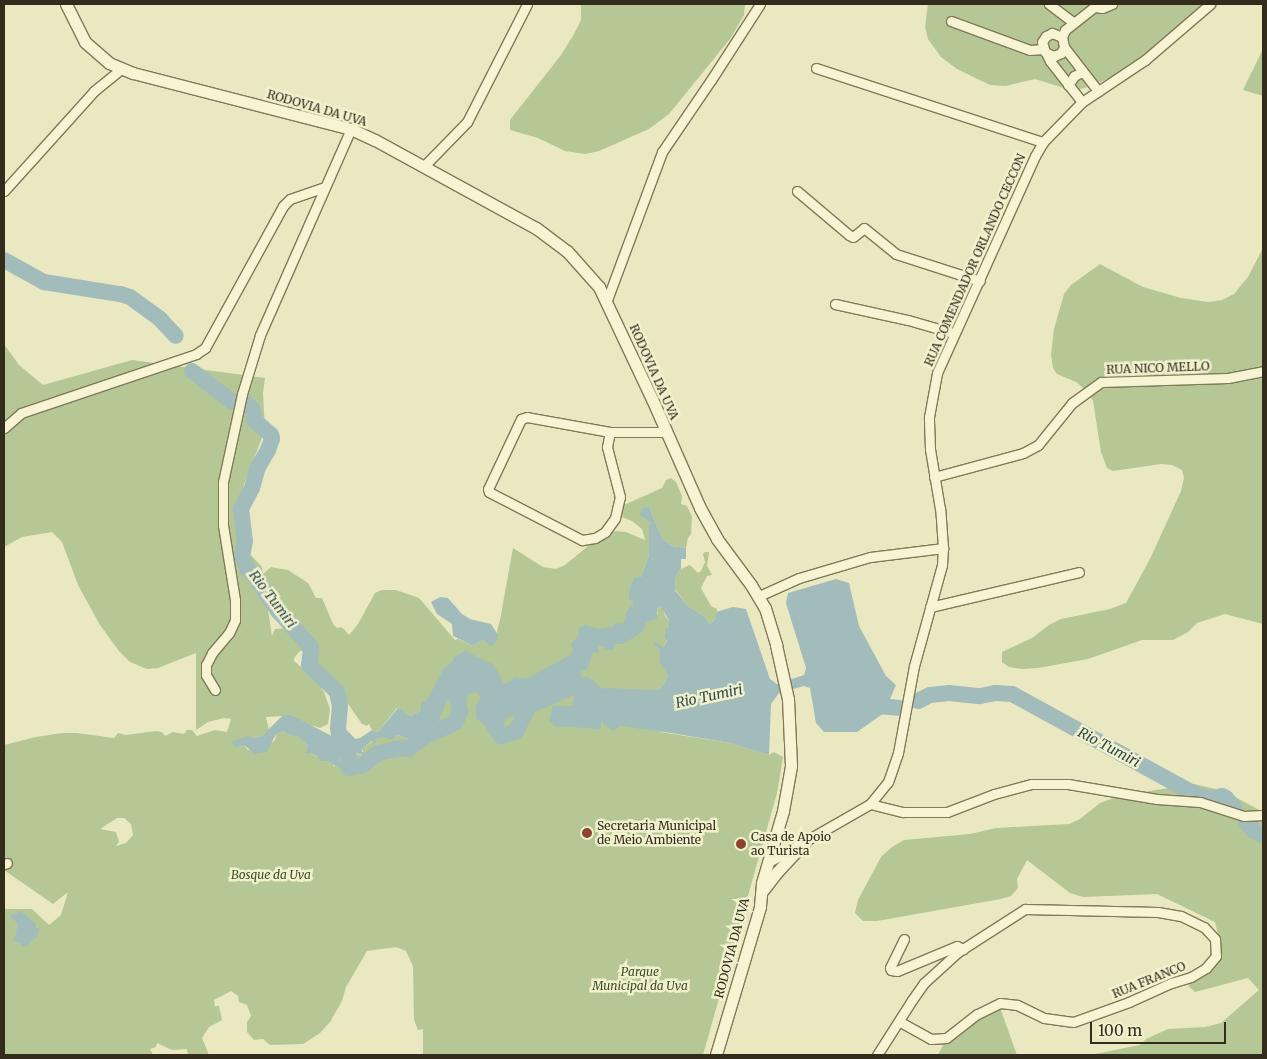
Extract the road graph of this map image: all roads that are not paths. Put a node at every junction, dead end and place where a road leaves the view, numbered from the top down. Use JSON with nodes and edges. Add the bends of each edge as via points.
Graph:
{"nodes":[{"id":1,"x":66,"y":4,"type":"edge"},
{"id":2,"x":527,"y":4,"type":"edge"},
{"id":3,"x":760,"y":4,"type":"edge"},
{"id":4,"x":1050,"y":4,"type":"edge"},
{"id":5,"x":1112,"y":4,"type":"edge"},
{"id":6,"x":1210,"y":4,"type":"edge"},
{"id":7,"x":1097,"y":5,"type":"edge"},
{"id":8,"x":951,"y":21,"type":"dead end"},
{"id":9,"x":1073,"y":22,"type":"junction"},
{"id":10,"x":1062,"y":37,"type":"junction"},
{"id":11,"x":1064,"y":47,"type":"junction"},
{"id":12,"x":1045,"y":52,"type":"junction"},
{"id":13,"x":122,"y":68,"type":"junction"},
{"id":14,"x":816,"y":68,"type":"dead end"},
{"id":15,"x":1082,"y":72,"type":"junction"},
{"id":16,"x":1068,"y":84,"type":"junction"},
{"id":17,"x":1098,"y":91,"type":"junction"},
{"id":18,"x":1082,"y":102,"type":"junction"},
{"id":19,"x":351,"y":129,"type":"junction"},
{"id":20,"x":1043,"y":142,"type":"junction"},
{"id":21,"x":424,"y":166,"type":"junction"},
{"id":22,"x":324,"y":187,"type":"junction"},
{"id":23,"x":4,"y":191,"type":"edge"},
{"id":24,"x":796,"y":191,"type":"dead end"},
{"id":25,"x":980,"y":281,"type":"junction"},
{"id":26,"x":607,"y":300,"type":"junction"},
{"id":27,"x":835,"y":304,"type":"dead end"},
{"id":28,"x":954,"y":334,"type":"junction"},
{"id":29,"x":1263,"y":371,"type":"edge"},
{"id":30,"x":4,"y":428,"type":"edge"},
{"id":31,"x":610,"y":432,"type":"junction"},
{"id":32,"x":666,"y":432,"type":"junction"},
{"id":33,"x":934,"y":477,"type":"junction"},
{"id":34,"x":943,"y":548,"type":"junction"},
{"id":35,"x":1079,"y":572,"type":"dead end"},
{"id":36,"x":758,"y":596,"type":"junction"},
{"id":37,"x":930,"y":608,"type":"junction"},
{"id":38,"x":215,"y":690,"type":"dead end"},
{"id":39,"x":870,"y":804,"type":"junction"},
{"id":40,"x":1263,"y":815,"type":"edge"},
{"id":41,"x":806,"y":841,"type":"junction"},
{"id":42,"x":767,"y":863,"type":"junction"},
{"id":43,"x":761,"y":894,"type":"junction"},
{"id":44,"x":904,"y":940,"type":"dead end"},
{"id":45,"x":963,"y":949,"type":"junction"},
{"id":46,"x":898,"y":1021,"type":"junction"},
{"id":47,"x":716,"y":1055,"type":"edge"},
{"id":48,"x":876,"y":1055,"type":"edge"}],
"edges":[{"from":1,"to":13,"type":"street","name":"RODOVIA DA UVA","via":[[85,42],[98,55]]},
{"from":2,"to":21,"type":"street","via":[[468,122]]},
{"from":3,"to":26,"type":"street","via":[[662,152]]},
{"from":4,"to":9,"type":"street"},
{"from":5,"to":7,"type":"street","via":[[1102,8]]},
{"from":6,"to":17,"type":"street","name":"RUA COMENDADOR ORLANDO CECCON","via":[[1145,60]]},
{"from":7,"to":9,"type":"street"},
{"from":8,"to":12,"type":"street","via":[[1030,50]]},
{"from":9,"to":10,"type":"street"},
{"from":10,"to":11,"type":"street"},
{"from":10,"to":12,"type":"street","via":[[1056,34],[1046,36],[1042,42]]},
{"from":11,"to":12,"type":"street","via":[[1058,55]]},
{"from":11,"to":15,"type":"street"},
{"from":12,"to":16,"type":"street"},
{"from":13,"to":19,"type":"street","name":"RODOVIA DA UVA"},
{"from":13,"to":23,"type":"street","via":[[94,91]]},
{"from":14,"to":20,"type":"street"},
{"from":15,"to":16,"type":"street"},
{"from":15,"to":17,"type":"street"},
{"from":16,"to":18,"type":"street"},
{"from":17,"to":18,"type":"street","name":"RUA COMENDADOR ORLANDO CECCON"},
{"from":18,"to":20,"type":"street","name":"RUA COMENDADOR ORLANDO CECCON"},
{"from":19,"to":21,"type":"street","name":"RODOVIA DA UVA"},
{"from":19,"to":22,"type":"street"},
{"from":20,"to":25,"type":"street","name":"RUA COMENDADOR ORLANDO CECCON"},
{"from":21,"to":26,"type":"street","name":"RODOVIA DA UVA","via":[[516,215],[552,239],[590,275]]},
{"from":22,"to":30,"type":"street","via":[[290,199],[283,206],[205,348],[196,354],[21,414]]},
{"from":22,"to":38,"type":"street","via":[[260,335],[242,394],[223,482],[223,525],[236,600],[235,620],[206,665],[206,675]]},
{"from":24,"to":25,"type":"street","via":[[848,235],[853,237],[864,228],[896,254]]},
{"from":25,"to":28,"type":"street","name":"RUA COMENDADOR ORLANDO CECCON"},
{"from":26,"to":32,"type":"street","name":"RODOVIA DA UVA"},
{"from":27,"to":28,"type":"street"},
{"from":28,"to":33,"type":"street","name":"RUA COMENDADOR ORLANDO CECCON","via":[[937,373],[929,417]]},
{"from":29,"to":33,"type":"street","name":"RUA NICO MELLO","via":[[1228,378],[1101,382],[1072,403],[1038,445],[1023,453]]},
{"from":31,"to":31,"type":"street","via":[[521,418],[489,492],[582,540],[595,538],[616,518],[620,497],[606,447]]},
{"from":31,"to":32,"type":"street"},
{"from":32,"to":36,"type":"street","name":"RODOVIA DA UVA","via":[[711,528]]},
{"from":33,"to":34,"type":"street","name":"RUA COMENDADOR ORLANDO CECCON"},
{"from":34,"to":36,"type":"street","via":[[870,557],[799,578]]},
{"from":34,"to":37,"type":"street","name":"RUA COMENDADOR ORLANDO CECCON","via":[[942,565]]},
{"from":35,"to":37,"type":"street"},
{"from":36,"to":42,"type":"street","name":"RODOVIA DA UVA","via":[[772,630],[788,699],[791,766],[783,811]]},
{"from":37,"to":39,"type":"street","name":"RUA COMENDADOR ORLANDO CECCON","via":[[914,666],[898,753],[888,782]]},
{"from":39,"to":40,"type":"street","via":[[903,812],[947,812],[1032,784],[1068,784],[1157,799],[1200,802],[1244,816]]},
{"from":39,"to":41,"type":"street","name":"RUA COMENDADOR ORLANDO CECCON"},
{"from":41,"to":42,"type":"street","name":"RUA COMENDADOR ORLANDO CECCON"},
{"from":41,"to":43,"type":"street"},
{"from":42,"to":43,"type":"street","name":"RODOVIA DA UVA"},
{"from":43,"to":47,"type":"street","name":"RODOVIA DA UVA","via":[[760,907]]},
{"from":44,"to":45,"type":"street","via":[[891,970],[897,971],[957,946]]},
{"from":45,"to":46,"type":"street","name":"RUA FRANCO","via":[[924,983]]},
{"from":45,"to":46,"type":"street","name":"RUA FRANCO","via":[[1025,909],[1158,912],[1181,916],[1204,927],[1215,939],[1216,956],[1206,968],[1191,977],[1073,1022],[1044,1018],[1016,1005],[1000,1003],[977,1014],[946,1038],[931,1038]]},
{"from":46,"to":48,"type":"street","name":"RUA FRANCO"}]}
